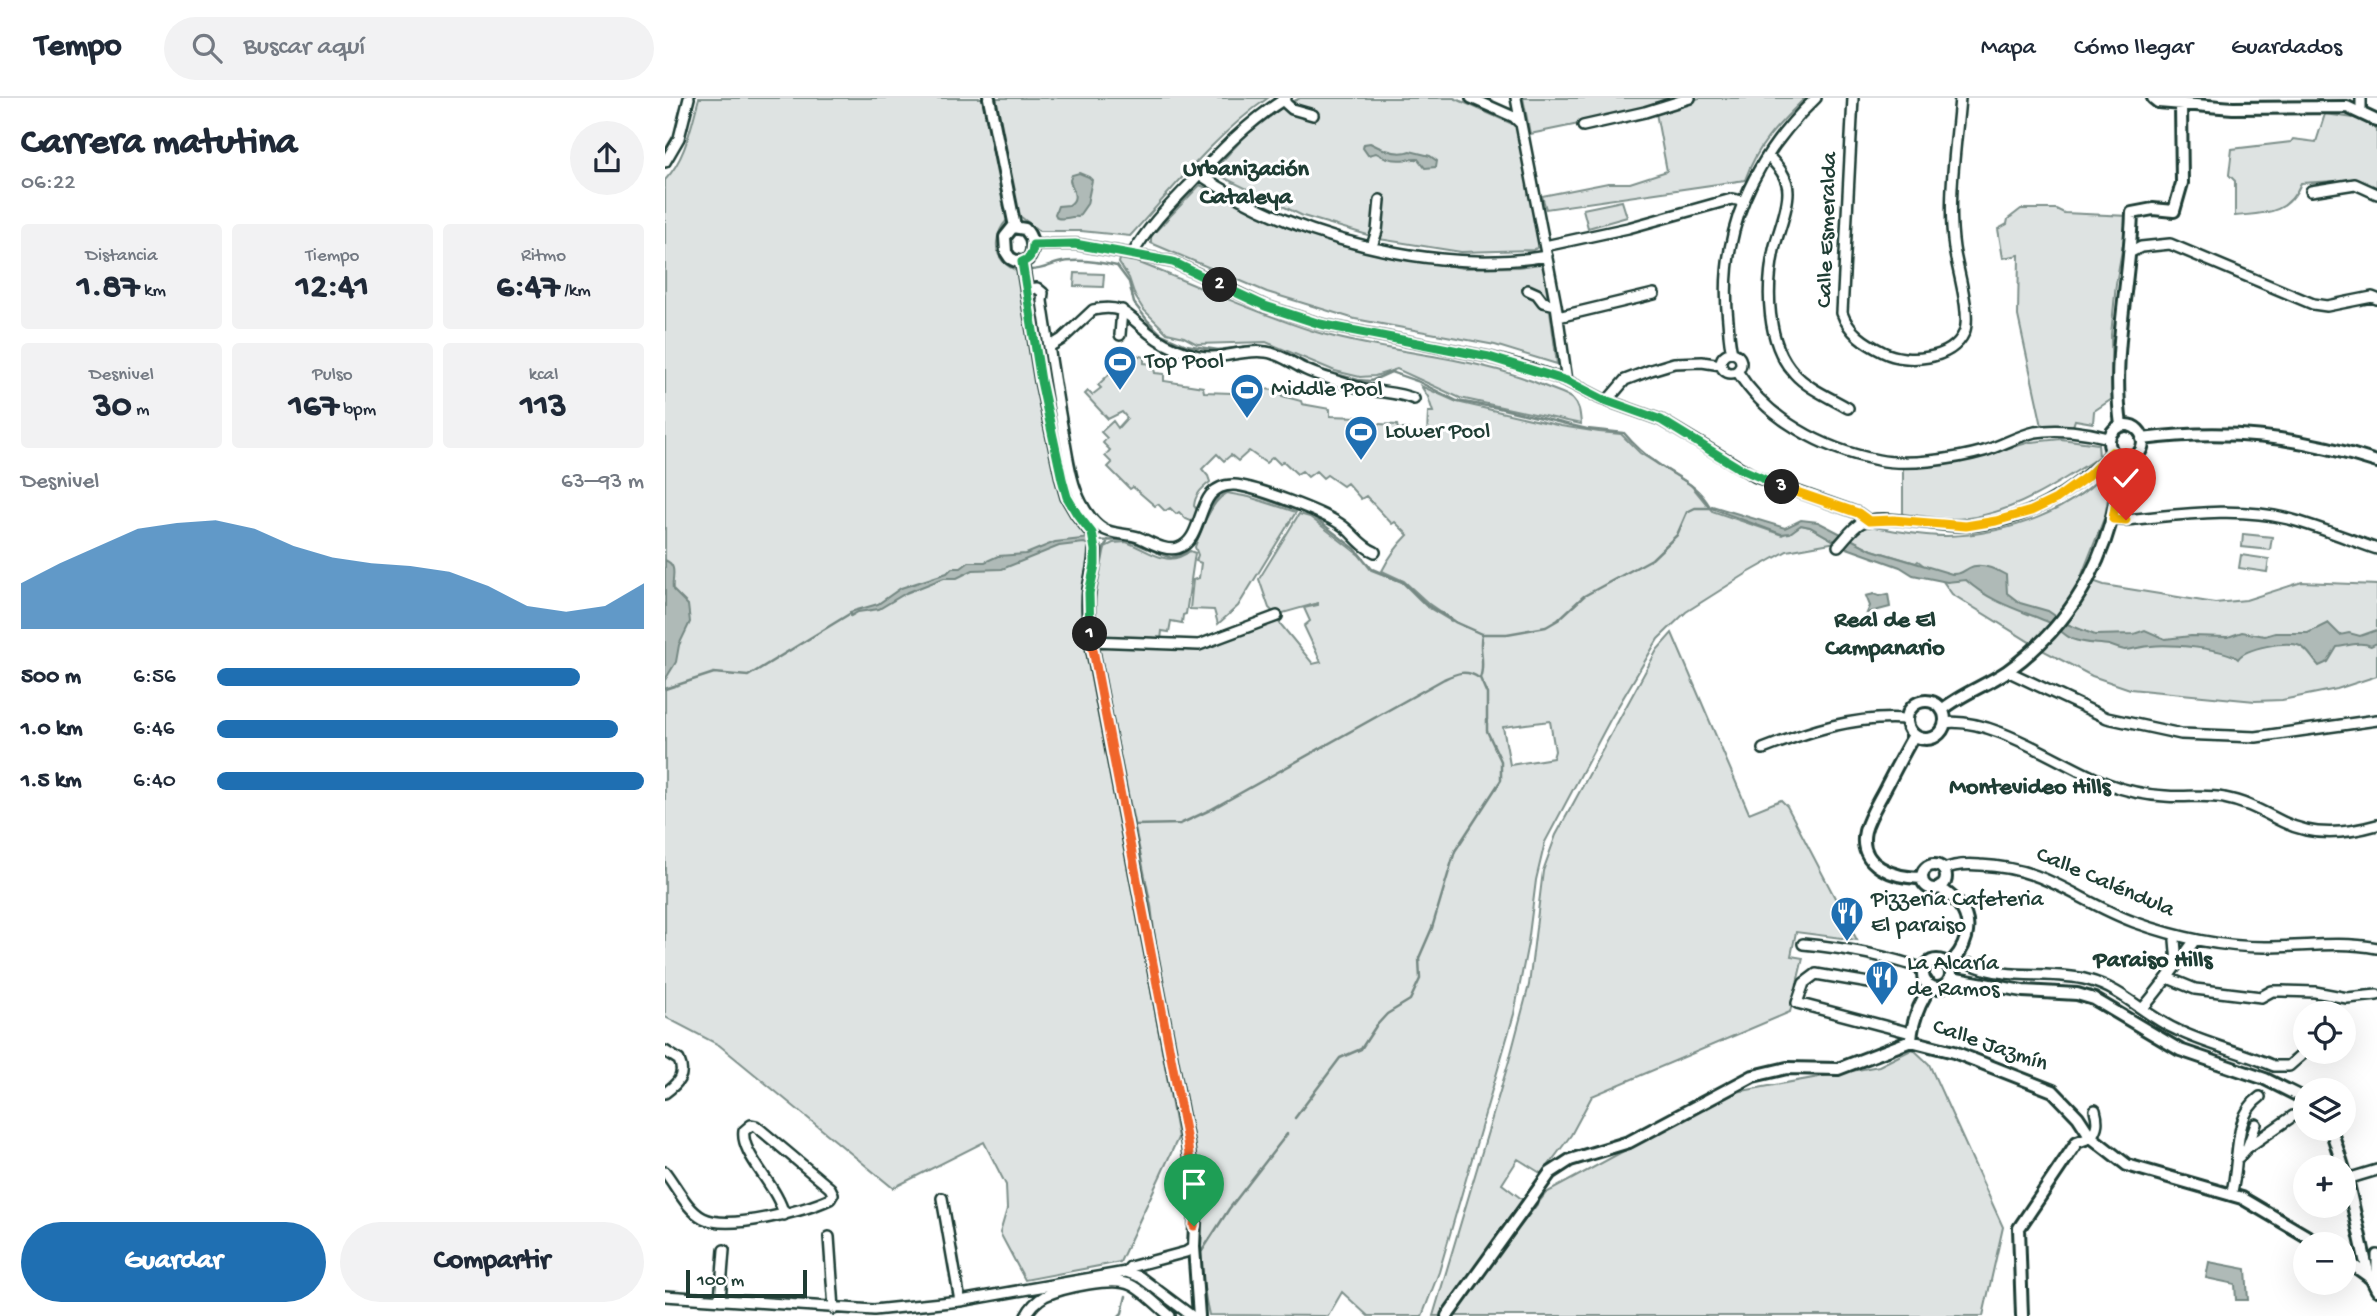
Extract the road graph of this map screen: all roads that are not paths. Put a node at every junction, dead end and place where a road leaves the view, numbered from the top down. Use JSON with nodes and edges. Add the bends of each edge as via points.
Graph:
{"nodes":[{"id":1,"x":689,"y":98,"type":"edge"},
{"id":2,"x":989,"y":98,"type":"edge"},
{"id":3,"x":1471,"y":98,"type":"edge"},
{"id":4,"x":1515,"y":98,"type":"edge"},
{"id":5,"x":1690,"y":98,"type":"edge"},
{"id":6,"x":1816,"y":98,"type":"edge"},
{"id":7,"x":1853,"y":98,"type":"edge"},
{"id":8,"x":1961,"y":98,"type":"edge"},
{"id":9,"x":2153,"y":98,"type":"edge"},
{"id":10,"x":2361,"y":98,"type":"edge"},
{"id":11,"x":1284,"y":99,"type":"edge"},
{"id":12,"x":2181,"y":105,"type":"junction"},
{"id":13,"x":2361,"y":112,"type":"junction"},
{"id":14,"x":1313,"y":115,"type":"dead end"},
{"id":15,"x":2377,"y":121,"type":"edge"},
{"id":16,"x":1521,"y":124,"type":"junction"},
{"id":17,"x":1583,"y":126,"type":"dead end"},
{"id":18,"x":1768,"y":156,"type":"junction"},
{"id":19,"x":665,"y":162,"type":"edge"},
{"id":20,"x":1199,"y":174,"type":"junction"},
{"id":21,"x":2311,"y":191,"type":"dead end"},
{"id":22,"x":2377,"y":194,"type":"edge"},
{"id":23,"x":1380,"y":200,"type":"dead end"},
{"id":24,"x":1742,"y":201,"type":"junction"},
{"id":25,"x":1015,"y":227,"type":"junction"},
{"id":26,"x":1033,"y":245,"type":"junction"},
{"id":27,"x":1372,"y":246,"type":"junction"},
{"id":28,"x":1546,"y":251,"type":"junction"},
{"id":29,"x":2131,"y":252,"type":"junction"},
{"id":30,"x":1132,"y":255,"type":"junction"},
{"id":31,"x":1022,"y":262,"type":"junction"},
{"id":32,"x":1030,"y":289,"type":"junction"},
{"id":33,"x":1528,"y":290,"type":"dead end"},
{"id":34,"x":1654,"y":295,"type":"dead end"},
{"id":35,"x":2377,"y":299,"type":"edge"},
{"id":36,"x":1556,"y":305,"type":"junction"},
{"id":37,"x":1122,"y":310,"type":"junction"},
{"id":38,"x":1557,"y":317,"type":"junction"},
{"id":39,"x":1120,"y":335,"type":"dead end"},
{"id":40,"x":1049,"y":348,"type":"junction"},
{"id":41,"x":1732,"y":353,"type":"junction"},
{"id":42,"x":1721,"y":365,"type":"junction"},
{"id":43,"x":1737,"y":371,"type":"junction"},
{"id":44,"x":1567,"y":381,"type":"junction"},
{"id":45,"x":1414,"y":399,"type":"dead end"},
{"id":46,"x":1607,"y":401,"type":"junction"},
{"id":47,"x":1848,"y":408,"type":"dead end"},
{"id":48,"x":2121,"y":425,"type":"junction"},
{"id":49,"x":2109,"y":438,"type":"junction"},
{"id":50,"x":2142,"y":439,"type":"junction"},
{"id":51,"x":2112,"y":452,"type":"junction"},
{"id":52,"x":2123,"y":459,"type":"junction"},
{"id":53,"x":2377,"y":462,"type":"edge"},
{"id":54,"x":2113,"y":519,"type":"junction"},
{"id":55,"x":1869,"y":521,"type":"junction"},
{"id":56,"x":1092,"y":533,"type":"joint"},
{"id":57,"x":1838,"y":546,"type":"dead end"},
{"id":58,"x":2377,"y":549,"type":"edge"},
{"id":59,"x":1095,"y":550,"type":"joint"},
{"id":60,"x":1375,"y":552,"type":"dead end"},
{"id":61,"x":1277,"y":616,"type":"dead end"},
{"id":62,"x":1091,"y":641,"type":"junction"},
{"id":63,"x":2007,"y":671,"type":"junction"},
{"id":64,"x":1942,"y":710,"type":"junction"},
{"id":65,"x":1907,"y":719,"type":"junction"},
{"id":66,"x":2377,"y":720,"type":"edge"},
{"id":67,"x":1944,"y":723,"type":"junction"},
{"id":68,"x":1914,"y":735,"type":"junction"},
{"id":69,"x":1763,"y":749,"type":"dead end"},
{"id":70,"x":2377,"y":825,"type":"edge"},
{"id":71,"x":1943,"y":870,"type":"junction"},
{"id":72,"x":1922,"y":878,"type":"junction"},
{"id":73,"x":1940,"y":887,"type":"junction"},
{"id":74,"x":2177,"y":936,"type":"junction"},
{"id":75,"x":2195,"y":940,"type":"junction"},
{"id":76,"x":1803,"y":944,"type":"dead end"},
{"id":77,"x":2377,"y":948,"type":"edge"},
{"id":78,"x":2176,"y":963,"type":"junction"},
{"id":79,"x":1971,"y":964,"type":"dead end"},
{"id":80,"x":1948,"y":965,"type":"junction"},
{"id":81,"x":1924,"y":969,"type":"junction"},
{"id":82,"x":1951,"y":978,"type":"junction"},
{"id":83,"x":2168,"y":978,"type":"junction"},
{"id":84,"x":1888,"y":986,"type":"dead end"},
{"id":85,"x":1931,"y":986,"type":"junction"},
{"id":86,"x":2377,"y":995,"type":"edge"},
{"id":87,"x":2143,"y":1008,"type":"junction"},
{"id":88,"x":1911,"y":1037,"type":"junction"},
{"id":89,"x":665,"y":1051,"type":"edge"},
{"id":90,"x":2293,"y":1062,"type":"edge"},
{"id":91,"x":665,"y":1093,"type":"edge"},
{"id":92,"x":2293,"y":1093,"type":"edge"},
{"id":93,"x":2260,"y":1097,"type":"dead end"},
{"id":94,"x":2095,"y":1110,"type":"dead end"},
{"id":95,"x":2293,"y":1116,"type":"dead end"},
{"id":96,"x":2256,"y":1124,"type":"dead end"},
{"id":97,"x":2091,"y":1137,"type":"junction"},
{"id":98,"x":2247,"y":1148,"type":"junction"},
{"id":99,"x":2239,"y":1157,"type":"junction"},
{"id":100,"x":2377,"y":1170,"type":"edge"},
{"id":101,"x":665,"y":1172,"type":"edge"},
{"id":102,"x":2356,"y":1177,"type":"edge"},
{"id":103,"x":2231,"y":1195,"type":"junction"},
{"id":104,"x":942,"y":1198,"type":"dead end"},
{"id":105,"x":783,"y":1214,"type":"junction"},
{"id":106,"x":2356,"y":1215,"type":"edge"},
{"id":107,"x":2300,"y":1232,"type":"edge"},
{"id":108,"x":829,"y":1237,"type":"dead end"},
{"id":109,"x":1194,"y":1247,"type":"junction"},
{"id":110,"x":724,"y":1250,"type":"dead end"},
{"id":111,"x":2377,"y":1255,"type":"edge"},
{"id":112,"x":2356,"y":1268,"type":"edge"},
{"id":113,"x":1126,"y":1272,"type":"junction"},
{"id":114,"x":2373,"y":1280,"type":"edge"},
{"id":115,"x":2377,"y":1290,"type":"edge"},
{"id":116,"x":665,"y":1296,"type":"edge"},
{"id":117,"x":720,"y":1300,"type":"junction"},
{"id":118,"x":960,"y":1301,"type":"junction"},
{"id":119,"x":834,"y":1309,"type":"junction"},
{"id":120,"x":913,"y":1312,"type":"edge"},
{"id":121,"x":1026,"y":1316,"type":"edge"},
{"id":122,"x":1170,"y":1316,"type":"edge"},
{"id":123,"x":1192,"y":1316,"type":"edge"},
{"id":124,"x":1199,"y":1316,"type":"edge"},
{"id":125,"x":1447,"y":1316,"type":"edge"},
{"id":126,"x":2022,"y":1316,"type":"edge"}],
"edges":[{"from":1,"to":19,"type":"street","via":[[679,138]]},
{"from":2,"to":25,"type":"street"},
{"from":3,"to":16,"type":"street"},
{"from":4,"to":16,"type":"street"},
{"from":5,"to":17,"type":"street"},
{"from":6,"to":18,"type":"street"},
{"from":7,"to":8,"type":"street","name":"Calle Esmeralda","via":[[1842,313],[1853,334],[1880,351],[1905,359],[1943,352],[1960,341],[1967,325],[1950,205]]},
{"from":9,"to":12,"type":"street"},
{"from":10,"to":13,"type":"street"},
{"from":11,"to":14,"type":"street","via":[[1292,109]]},
{"from":11,"to":20,"type":"street","via":[[1262,113]]},
{"from":12,"to":13,"type":"street","via":[[2347,107]]},
{"from":12,"to":29,"type":"street","via":[[2182,183],[2174,211],[2132,213]]},
{"from":13,"to":15,"type":"street"},
{"from":16,"to":28,"type":"street"},
{"from":18,"to":24,"type":"street"},
{"from":18,"to":47,"type":"street","via":[[1786,178],[1788,193],[1770,271],[1779,351],[1793,373]]},
{"from":20,"to":27,"type":"street","via":[[1265,211]]},
{"from":20,"to":30,"type":"street","via":[[1144,234]]},
{"from":21,"to":22,"type":"street","via":[[2355,184]]},
{"from":23,"to":27,"type":"street"},
{"from":24,"to":28,"type":"street","via":[[1732,199]]},
{"from":24,"to":41,"type":"street","via":[[1726,278]]},
{"from":25,"to":26,"type":"street","via":[[1030,234]]},
{"from":25,"to":31,"type":"street","via":[[1005,237],[1006,252]]},
{"from":26,"to":30,"type":"street","via":[[1075,244]]},
{"from":26,"to":31,"type":"street","via":[[1032,254]]},
{"from":27,"to":28,"type":"street","via":[[1453,260],[1495,260]]},
{"from":28,"to":36,"type":"street"},
{"from":29,"to":35,"type":"street","via":[[2170,244],[2313,304]]},
{"from":29,"to":48,"type":"street","via":[[2120,326]]},
{"from":30,"to":44,"type":"street","via":[[1173,262],[1265,306],[1320,324],[1489,357]]},
{"from":31,"to":32,"type":"street"},
{"from":32,"to":40,"type":"street","via":[[1043,293]]},
{"from":32,"to":56,"type":"street","via":[[1041,381],[1062,479],[1067,497]]},
{"from":33,"to":36,"type":"street"},
{"from":34,"to":38,"type":"street"},
{"from":36,"to":38,"type":"street"},
{"from":37,"to":39,"type":"street"},
{"from":37,"to":40,"type":"street","via":[[1093,310]]},
{"from":37,"to":45,"type":"street","via":[[1165,345],[1203,358],[1267,352],[1361,388]]},
{"from":38,"to":44,"type":"street"},
{"from":40,"to":60,"type":"street","via":[[1075,486],[1100,527],[1177,548],[1189,539],[1213,492],[1239,485],[1307,506],[1343,526],[1363,547]]},
{"from":41,"to":42,"type":"street","via":[[1723,356]]},
{"from":41,"to":43,"type":"street","via":[[1741,362]]},
{"from":42,"to":43,"type":"street","via":[[1727,372]]},
{"from":42,"to":46,"type":"street","via":[[1674,363],[1625,380]]},
{"from":43,"to":49,"type":"street","via":[[1781,419],[1818,440],[1880,461],[1985,451],[2035,432]]},
{"from":44,"to":46,"type":"street"},
{"from":46,"to":55,"type":"street","via":[[1661,420],[1756,477]]},
{"from":48,"to":49,"type":"street"},
{"from":48,"to":50,"type":"street","via":[[2136,428]]},
{"from":49,"to":51,"type":"street"},
{"from":50,"to":52,"type":"street","via":[[2139,452]]},
{"from":50,"to":53,"type":"street","via":[[2193,433],[2248,434],[2332,447]]},
{"from":51,"to":52,"type":"street"},
{"from":51,"to":55,"type":"street","via":[[2056,499],[1996,521],[1966,526]]},
{"from":52,"to":54,"type":"street"},
{"from":54,"to":58,"type":"street","via":[[2247,513],[2287,519]]},
{"from":54,"to":63,"type":"street","via":[[2096,566],[2066,614],[2047,638]]},
{"from":55,"to":57,"type":"street"},
{"from":56,"to":59,"type":"street"},
{"from":59,"to":62,"type":"street","via":[[1089,593]]},
{"from":61,"to":62,"type":"street","via":[[1199,645]]},
{"from":62,"to":109,"type":"street","via":[[1187,1141],[1196,1201]]},
{"from":63,"to":64,"type":"street"},
{"from":63,"to":66,"type":"street","via":[[2107,718],[2181,734],[2256,737]]},
{"from":64,"to":65,"type":"street","via":[[1935,703],[1921,701],[1912,706]]},
{"from":64,"to":67,"type":"street"},
{"from":65,"to":68,"type":"street"},
{"from":65,"to":69,"type":"street","via":[[1823,727]]},
{"from":67,"to":68,"type":"street","via":[[1931,738]]},
{"from":67,"to":70,"type":"street","via":[[1955,721],[2015,739],[2126,790],[2225,798],[2319,833]]},
{"from":68,"to":72,"type":"street","via":[[1872,813],[1864,840],[1871,860],[1881,869]]},
{"from":71,"to":72,"type":"street","via":[[1931,866]]},
{"from":71,"to":73,"type":"street","via":[[1945,880]]},
{"from":71,"to":74,"type":"street","name":"Calle Caléndula","via":[[1974,865],[2028,871],[2121,917]]},
{"from":72,"to":73,"type":"street","via":[[1929,887]]},
{"from":73,"to":80,"type":"street","via":[[1961,906],[1967,936]]},
{"from":74,"to":75,"type":"street","name":"Calle Caléndula"},
{"from":74,"to":78,"type":"street"},
{"from":75,"to":77,"type":"street","name":"Calle Caléndula","via":[[2245,947],[2330,943]]},
{"from":75,"to":78,"type":"street"},
{"from":76,"to":81,"type":"street","via":[[1854,949]]},
{"from":78,"to":83,"type":"street"},
{"from":79,"to":87,"type":"street","via":[[2009,973],[2085,979],[2104,984]]},
{"from":80,"to":81,"type":"street","via":[[1935,960]]},
{"from":80,"to":82,"type":"street"},
{"from":81,"to":85,"type":"street","via":[[1924,979]]},
{"from":82,"to":85,"type":"street","via":[[1943,987]]},
{"from":82,"to":92,"type":"street","via":[[2094,999],[2180,1050]]},
{"from":83,"to":86,"type":"street","via":[[2195,989],[2261,997],[2282,991],[2347,998]]},
{"from":83,"to":87,"type":"street"},
{"from":84,"to":88,"type":"street","via":[[1816,974],[1804,983],[1797,1003]]},
{"from":85,"to":88,"type":"street"},
{"from":87,"to":90,"type":"street","via":[[2177,1030],[2274,1066]]},
{"from":88,"to":97,"type":"street","name":"Calle Jazmín","via":[[2053,1091]]},
{"from":88,"to":125,"type":"street","name":"Calle Jazmín","via":[[1838,1069],[1787,1068],[1753,1076],[1629,1142],[1570,1160],[1550,1172]]},
{"from":89,"to":91,"type":"street","via":[[679,1060],[682,1073]]},
{"from":93,"to":99,"type":"street","via":[[2244,1116]]},
{"from":94,"to":97,"type":"street","via":[[2097,1129]]},
{"from":95,"to":98,"type":"street"},
{"from":96,"to":98,"type":"street"},
{"from":97,"to":103,"type":"street","name":"Calle Jazmín","via":[[2127,1166]]},
{"from":97,"to":126,"type":"street","via":[[2077,1142],[2019,1228]]},
{"from":98,"to":99,"type":"street"},
{"from":99,"to":103,"type":"street"},
{"from":100,"to":102,"type":"street"},
{"from":101,"to":105,"type":"street","via":[[691,1207],[710,1220]]},
{"from":103,"to":107,"type":"street","name":"Calle Jazmín"},
{"from":104,"to":118,"type":"street"},
{"from":105,"to":105,"type":"street","via":[[830,1199],[833,1191],[751,1125],[744,1131],[746,1148],[772,1185]]},
{"from":106,"to":114,"type":"street"},
{"from":108,"to":119,"type":"street"},
{"from":109,"to":113,"type":"street"},
{"from":109,"to":124,"type":"street"},
{"from":110,"to":117,"type":"street"},
{"from":111,"to":114,"type":"street"},
{"from":112,"to":114,"type":"street"},
{"from":113,"to":118,"type":"street"},
{"from":113,"to":123,"type":"street","via":[[1140,1277]]},
{"from":114,"to":115,"type":"street"},
{"from":116,"to":117,"type":"street"},
{"from":117,"to":119,"type":"street"},
{"from":118,"to":120,"type":"street"},
{"from":119,"to":120,"type":"street"},
{"from":121,"to":122,"type":"street","via":[[1042,1297],[1109,1281],[1130,1285]]}]}
